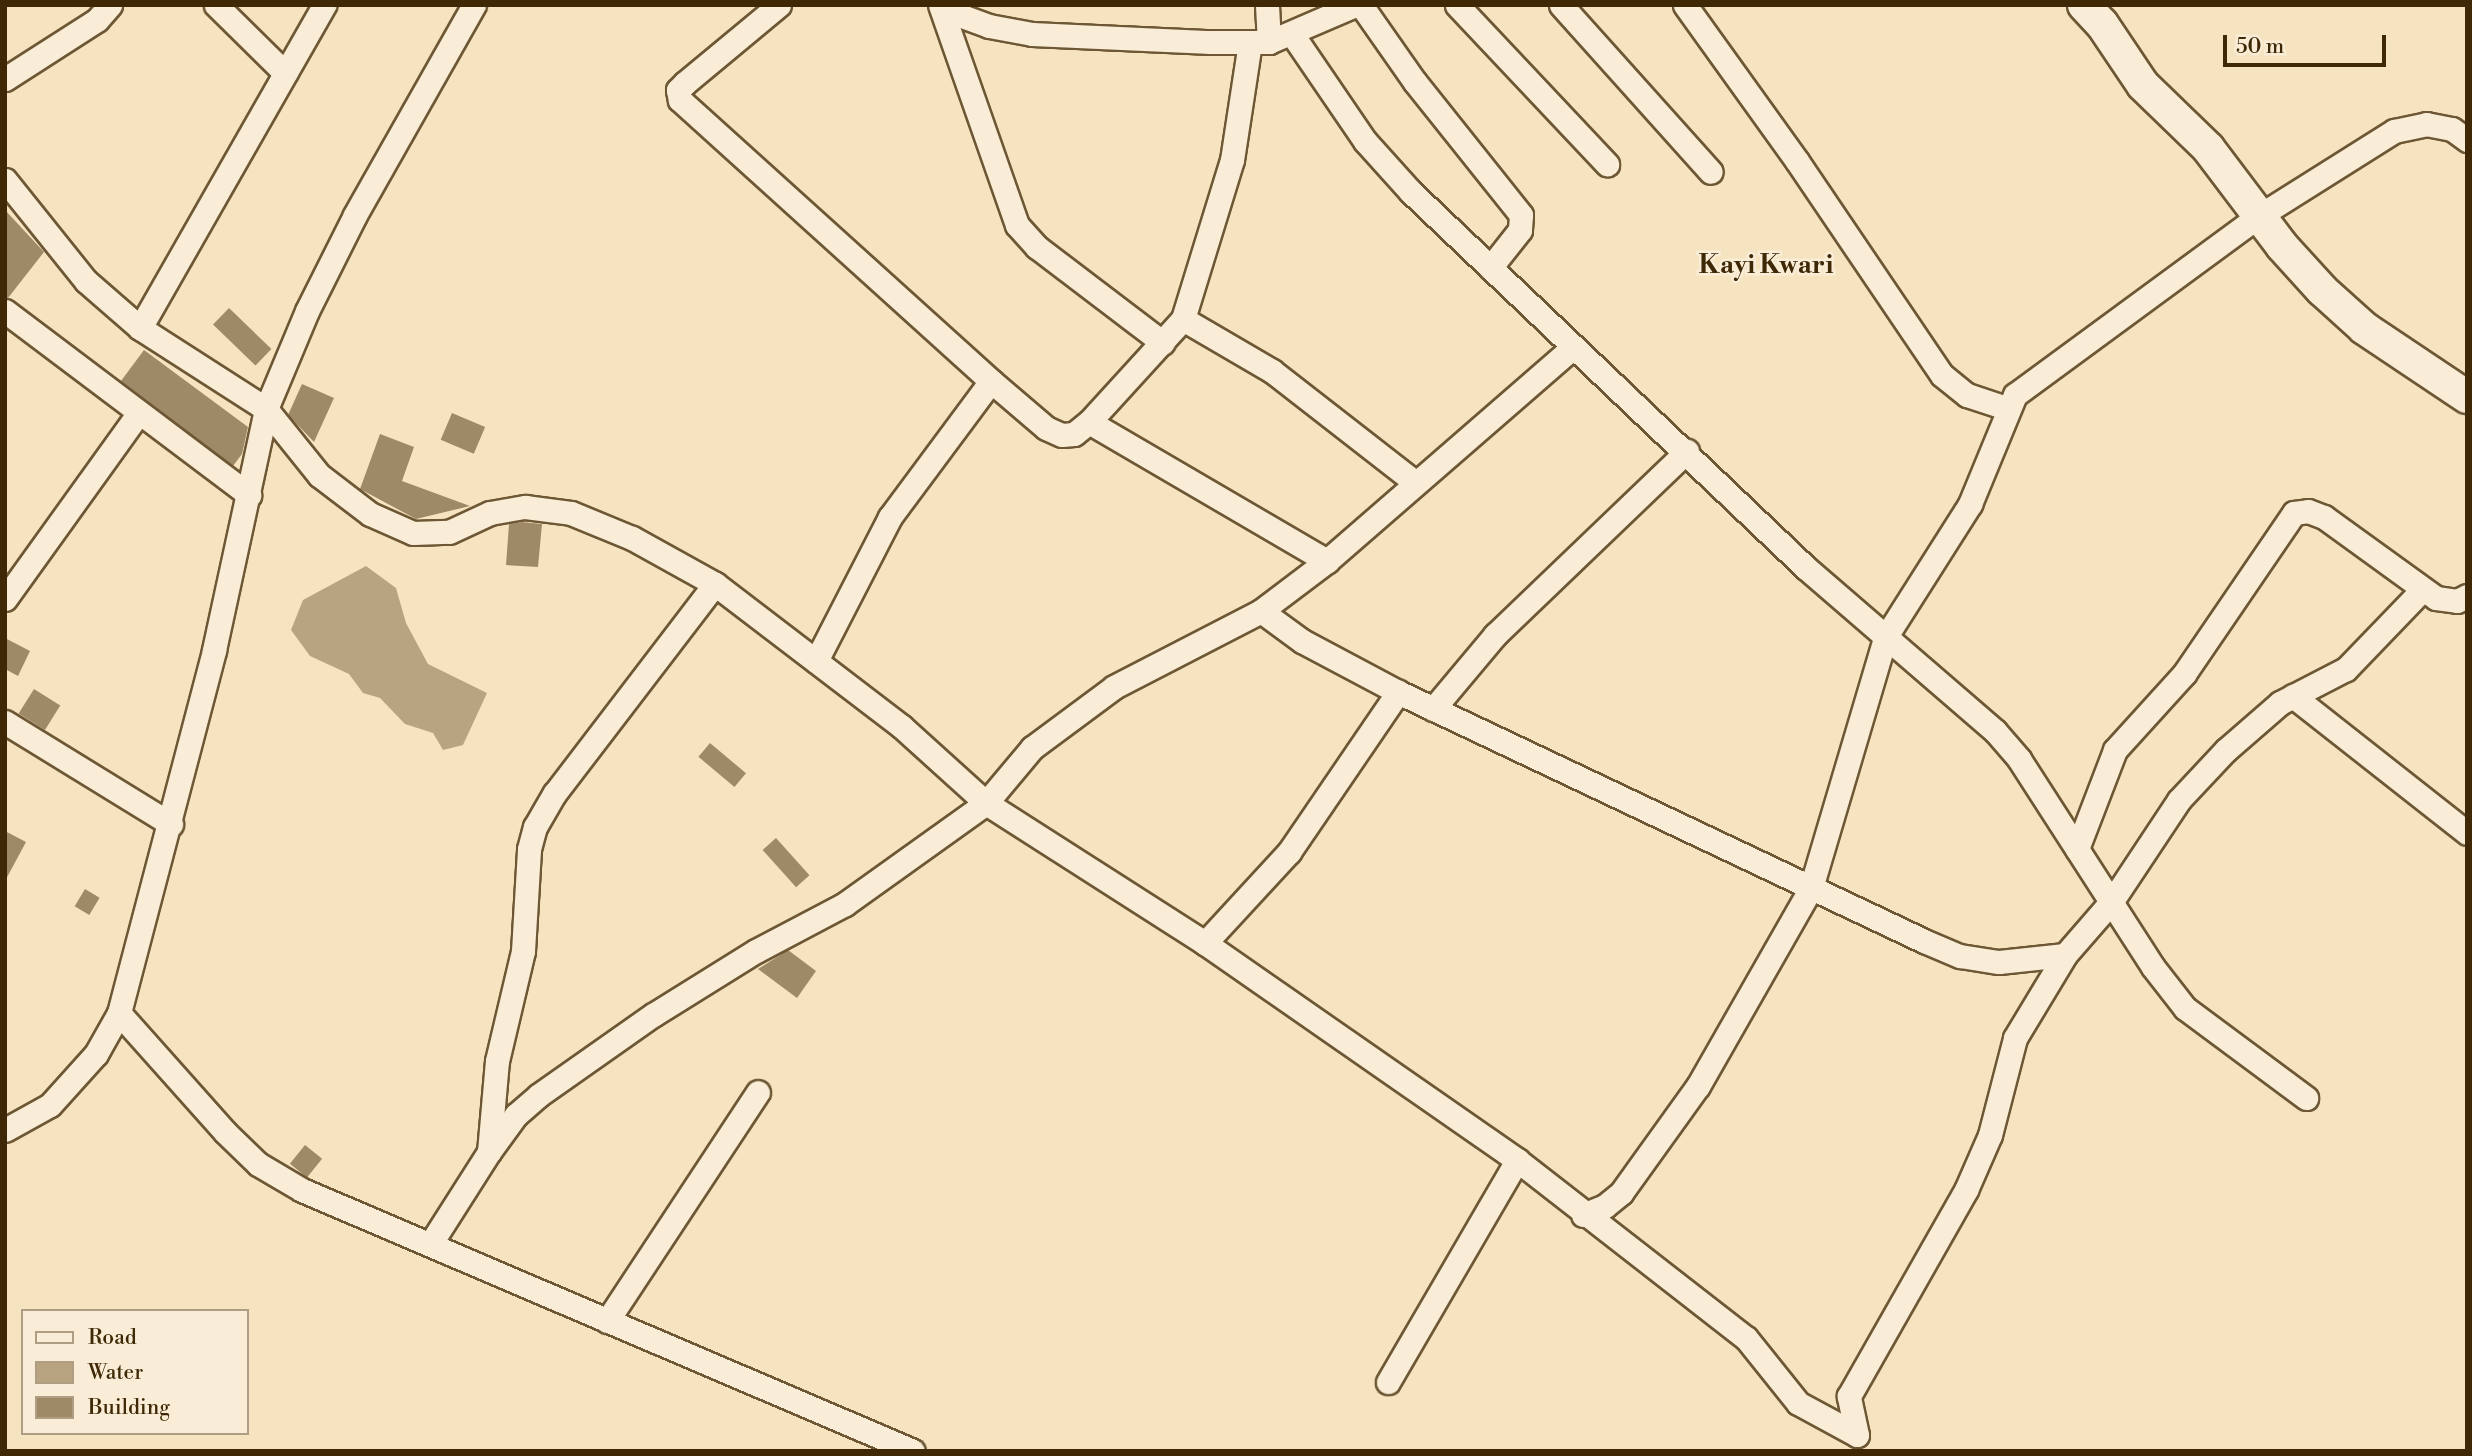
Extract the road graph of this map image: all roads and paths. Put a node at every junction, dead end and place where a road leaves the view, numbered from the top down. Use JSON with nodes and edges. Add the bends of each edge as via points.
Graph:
{"nodes":[{"id":1,"x":110,"y":5,"type":"edge"},
{"id":2,"x":216,"y":5,"type":"edge"},
{"id":3,"x":324,"y":5,"type":"edge"},
{"id":4,"x":474,"y":5,"type":"edge"},
{"id":5,"x":779,"y":5,"type":"edge"},
{"id":6,"x":940,"y":5,"type":"edge"},
{"id":7,"x":950,"y":5,"type":"edge"},
{"id":8,"x":1267,"y":5,"type":"edge"},
{"id":9,"x":1355,"y":5,"type":"edge"},
{"id":10,"x":1361,"y":5,"type":"edge"},
{"id":11,"x":1457,"y":5,"type":"edge"},
{"id":12,"x":1561,"y":5,"type":"edge"},
{"id":13,"x":1685,"y":5,"type":"edge"},
{"id":14,"x":2084,"y":5,"type":"edge"},
{"id":15,"x":1292,"y":34,"type":"junction"},
{"id":16,"x":1260,"y":42,"type":"junction"},
{"id":17,"x":285,"y":73,"type":"junction"},
{"id":18,"x":5,"y":79,"type":"edge"},
{"id":19,"x":2467,"y":140,"type":"edge"},
{"id":20,"x":1607,"y":164,"type":"dead end"},
{"id":21,"x":1711,"y":172,"type":"dead end"},
{"id":22,"x":5,"y":180,"type":"edge"},
{"id":23,"x":2259,"y":216,"type":"junction"},
{"id":24,"x":1490,"y":268,"type":"junction"},
{"id":25,"x":5,"y":311,"type":"edge"},
{"id":26,"x":1183,"y":319,"type":"junction"},
{"id":27,"x":140,"y":328,"type":"junction"},
{"id":28,"x":1163,"y":343,"type":"junction"},
{"id":29,"x":1572,"y":348,"type":"junction"},
{"id":30,"x":991,"y":381,"type":"junction"},
{"id":31,"x":2467,"y":397,"type":"edge"},
{"id":32,"x":2007,"y":408,"type":"junction"},
{"id":33,"x":265,"y":409,"type":"junction"},
{"id":34,"x":138,"y":414,"type":"junction"},
{"id":35,"x":1089,"y":422,"type":"junction"},
{"id":36,"x":1687,"y":451,"type":"junction"},
{"id":37,"x":1416,"y":483,"type":"junction"},
{"id":38,"x":249,"y":495,"type":"junction"},
{"id":39,"x":1326,"y":561,"type":"junction"},
{"id":40,"x":715,"y":584,"type":"junction"},
{"id":41,"x":2421,"y":591,"type":"junction"},
{"id":42,"x":2467,"y":596,"type":"edge"},
{"id":43,"x":5,"y":599,"type":"edge"},
{"id":44,"x":1261,"y":611,"type":"junction"},
{"id":45,"x":1885,"y":638,"type":"junction"},
{"id":46,"x":816,"y":661,"type":"junction"},
{"id":47,"x":1398,"y":692,"type":"junction"},
{"id":48,"x":2293,"y":696,"type":"junction"},
{"id":49,"x":1433,"y":709,"type":"junction"},
{"id":50,"x":5,"y":722,"type":"edge"},
{"id":51,"x":986,"y":803,"type":"junction"},
{"id":52,"x":171,"y":824,"type":"junction"},
{"id":53,"x":2467,"y":833,"type":"edge"},
{"id":54,"x":2077,"y":849,"type":"junction"},
{"id":55,"x":1811,"y":888,"type":"junction"},
{"id":56,"x":2112,"y":901,"type":"junction"},
{"id":57,"x":1205,"y":943,"type":"junction"},
{"id":58,"x":2065,"y":954,"type":"junction"},
{"id":59,"x":118,"y":1013,"type":"junction"},
{"id":60,"x":758,"y":1092,"type":"dead end"},
{"id":61,"x":2306,"y":1098,"type":"dead end"},
{"id":62,"x":5,"y":1130,"type":"edge"},
{"id":63,"x":489,"y":1152,"type":"junction"},
{"id":64,"x":1517,"y":1160,"type":"junction"},
{"id":65,"x":1583,"y":1215,"type":"junction"},
{"id":66,"x":431,"y":1243,"type":"junction"},
{"id":67,"x":607,"y":1321,"type":"junction"},
{"id":68,"x":1388,"y":1382,"type":"dead end"},
{"id":69,"x":913,"y":1451,"type":"edge"}],
"edges":[{"from":1,"to":18,"type":"street","via":[[97,20]]},
{"from":2,"to":17,"type":"street"},
{"from":3,"to":17,"type":"street"},
{"from":4,"to":33,"type":"street","via":[[355,215]]},
{"from":5,"to":30,"type":"street","via":[[685,83],[677,95]]},
{"from":6,"to":28,"type":"street","via":[[1017,225],[1037,247]]},
{"from":7,"to":16,"type":"street","via":[[959,15],[989,26],[1032,34]]},
{"from":8,"to":16,"type":"street"},
{"from":9,"to":15,"type":"street"},
{"from":10,"to":24,"type":"street","via":[[1521,215],[1520,230]]},
{"from":11,"to":20,"type":"street"},
{"from":12,"to":21,"type":"street"},
{"from":13,"to":32,"type":"street","via":[[1797,160],[1941,375],[1967,395]]},
{"from":14,"to":23,"type":"street","via":[[2143,85],[2208,148]]},
{"from":15,"to":16,"type":"street"},
{"from":15,"to":24,"type":"street","via":[[1365,141]]},
{"from":16,"to":26,"type":"street","via":[[1232,160]]},
{"from":17,"to":27,"type":"street","via":[[212,209]]},
{"from":19,"to":23,"type":"street","via":[[2452,129],[2426,124],[2394,131]]},
{"from":22,"to":27,"type":"street","via":[[86,281]]},
{"from":23,"to":31,"type":"street","via":[[2322,290],[2364,328]]},
{"from":23,"to":32,"type":"street","via":[[2026,385]]},
{"from":24,"to":29,"type":"street"},
{"from":25,"to":34,"type":"street"},
{"from":26,"to":28,"type":"street"},
{"from":26,"to":37,"type":"street","via":[[1272,371]]},
{"from":27,"to":33,"type":"street"},
{"from":28,"to":35,"type":"street"},
{"from":29,"to":36,"type":"street"},
{"from":29,"to":37,"type":"street"},
{"from":30,"to":35,"type":"street","via":[[1046,428],[1062,435],[1073,434]]},
{"from":30,"to":46,"type":"street","via":[[890,517]]},
{"from":32,"to":45,"type":"street","via":[[1970,504]]},
{"from":33,"to":38,"type":"street"},
{"from":33,"to":40,"type":"street","via":[[319,475],[370,514],[413,533],[449,532],[490,513],[525,507],[571,513],[632,538]]},
{"from":34,"to":38,"type":"street"},
{"from":34,"to":43,"type":"street"},
{"from":35,"to":39,"type":"street"},
{"from":36,"to":45,"type":"street"},
{"from":36,"to":49,"type":"street","via":[[1495,635]]},
{"from":37,"to":39,"type":"street"},
{"from":38,"to":52,"type":"street"},
{"from":39,"to":44,"type":"street"},
{"from":40,"to":46,"type":"street"},
{"from":40,"to":63,"type":"street","via":[[555,793],[535,827],[529,849],[523,951],[497,1061]]},
{"from":41,"to":42,"type":"street","via":[[2457,601]]},
{"from":41,"to":48,"type":"street","via":[[2346,669]]},
{"from":41,"to":54,"type":"street","via":[[2324,517],[2308,511],[2294,513],[2184,674],[2115,750]]},
{"from":44,"to":47,"type":"street","via":[[1303,641]]},
{"from":44,"to":51,"type":"street","via":[[1114,687],[1057,726]]},
{"from":45,"to":54,"type":"street","via":[[1995,732]]},
{"from":45,"to":55,"type":"street"},
{"from":46,"to":51,"type":"street","via":[[902,727]]},
{"from":47,"to":49,"type":"street"},
{"from":47,"to":57,"type":"street","via":[[1289,852]]},
{"from":48,"to":53,"type":"street"},
{"from":48,"to":56,"type":"street","via":[[2226,750],[2179,800]]},
{"from":49,"to":55,"type":"street"},
{"from":50,"to":52,"type":"street"},
{"from":51,"to":57,"type":"street"},
{"from":51,"to":63,"type":"street","via":[[845,904],[756,951],[539,1094],[516,1115]]},
{"from":52,"to":59,"type":"street"},
{"from":54,"to":56,"type":"street"},
{"from":55,"to":58,"type":"street","via":[[1960,956],[1999,962]]},
{"from":55,"to":65,"type":"street","via":[[1703,1078],[1620,1193]]},
{"from":56,"to":58,"type":"street"},
{"from":56,"to":61,"type":"street","via":[[2185,1008]]},
{"from":57,"to":64,"type":"street"},
{"from":58,"to":65,"type":"street","via":[[2015,1038],[1990,1135],[1966,1190],[1849,1396],[1857,1435],[1798,1403],[1746,1338]]},
{"from":59,"to":62,"type":"street","via":[[96,1054],[50,1105]]},
{"from":59,"to":66,"type":"street","via":[[258,1164],[302,1189]]},
{"from":60,"to":67,"type":"street"},
{"from":63,"to":66,"type":"street"},
{"from":64,"to":65,"type":"street"},
{"from":64,"to":68,"type":"street"},
{"from":66,"to":67,"type":"street"},
{"from":67,"to":69,"type":"street"}]}
